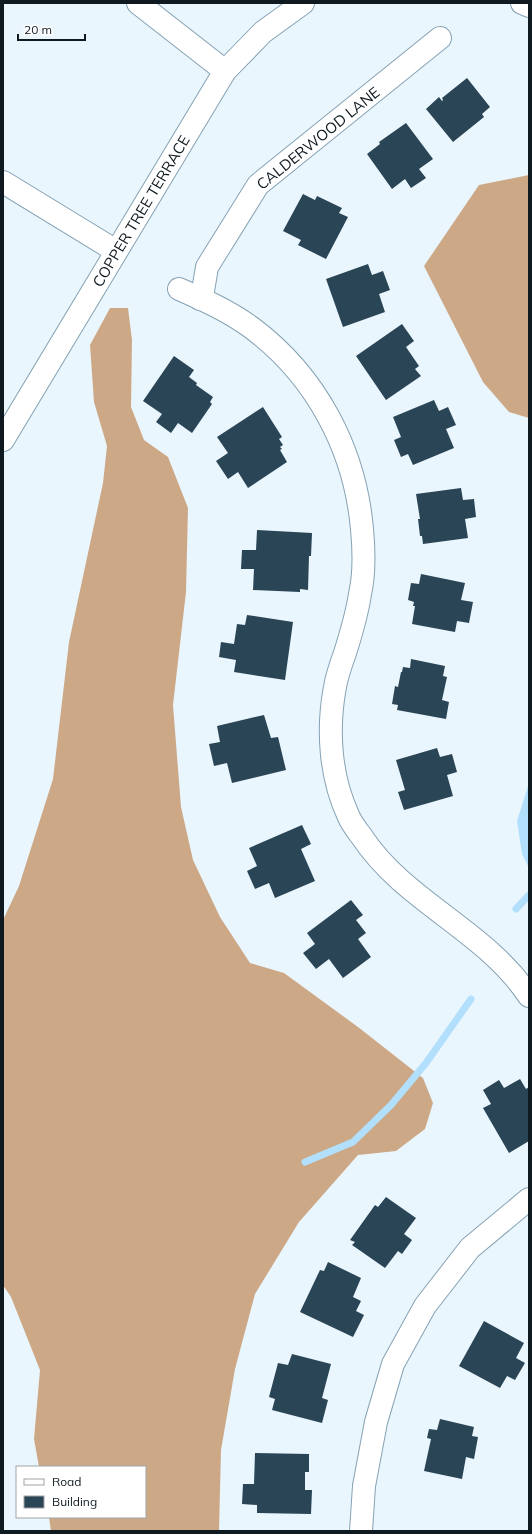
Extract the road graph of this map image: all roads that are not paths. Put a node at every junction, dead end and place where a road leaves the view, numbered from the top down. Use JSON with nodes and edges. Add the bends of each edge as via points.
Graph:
{"nodes":[{"id":1,"x":138,"y":3,"type":"edge"},
{"id":2,"x":303,"y":3,"type":"edge"},
{"id":3,"x":522,"y":3,"type":"edge"},
{"id":4,"x":529,"y":6,"type":"edge"},
{"id":5,"x":440,"y":38,"type":"dead end"},
{"id":6,"x":225,"y":71,"type":"junction"},
{"id":7,"x":3,"y":182,"type":"edge"},
{"id":8,"x":116,"y":251,"type":"junction"},
{"id":9,"x":179,"y":289,"type":"dead end"},
{"id":10,"x":200,"y":298,"type":"junction"},
{"id":11,"x":3,"y":439,"type":"edge"},
{"id":12,"x":529,"y":996,"type":"edge"},
{"id":13,"x":529,"y":1199,"type":"edge"},
{"id":14,"x":361,"y":1531,"type":"edge"}],
"edges":[{"from":1,"to":6,"type":"street"},
{"from":2,"to":6,"type":"street","name":"COPPER TREE TERRACE","via":[[263,32]]},
{"from":3,"to":4,"type":"street"},
{"from":5,"to":10,"type":"street","name":"CALDERWOOD LANE","via":[[258,185],[207,267]]},
{"from":6,"to":8,"type":"street","name":"COPPER TREE TERRACE"},
{"from":7,"to":8,"type":"street"},
{"from":8,"to":11,"type":"street","name":"COPPER TREE TERRACE"},
{"from":9,"to":10,"type":"street"},
{"from":10,"to":12,"type":"street","via":[[251,328],[288,361],[328,415],[350,463],[360,508],[364,556],[361,592],[335,685],[330,729],[334,773],[348,816],[373,853],[406,887],[488,949]]},
{"from":13,"to":14,"type":"street","via":[[470,1248],[425,1306],[393,1364],[376,1422],[364,1486]]}]}
